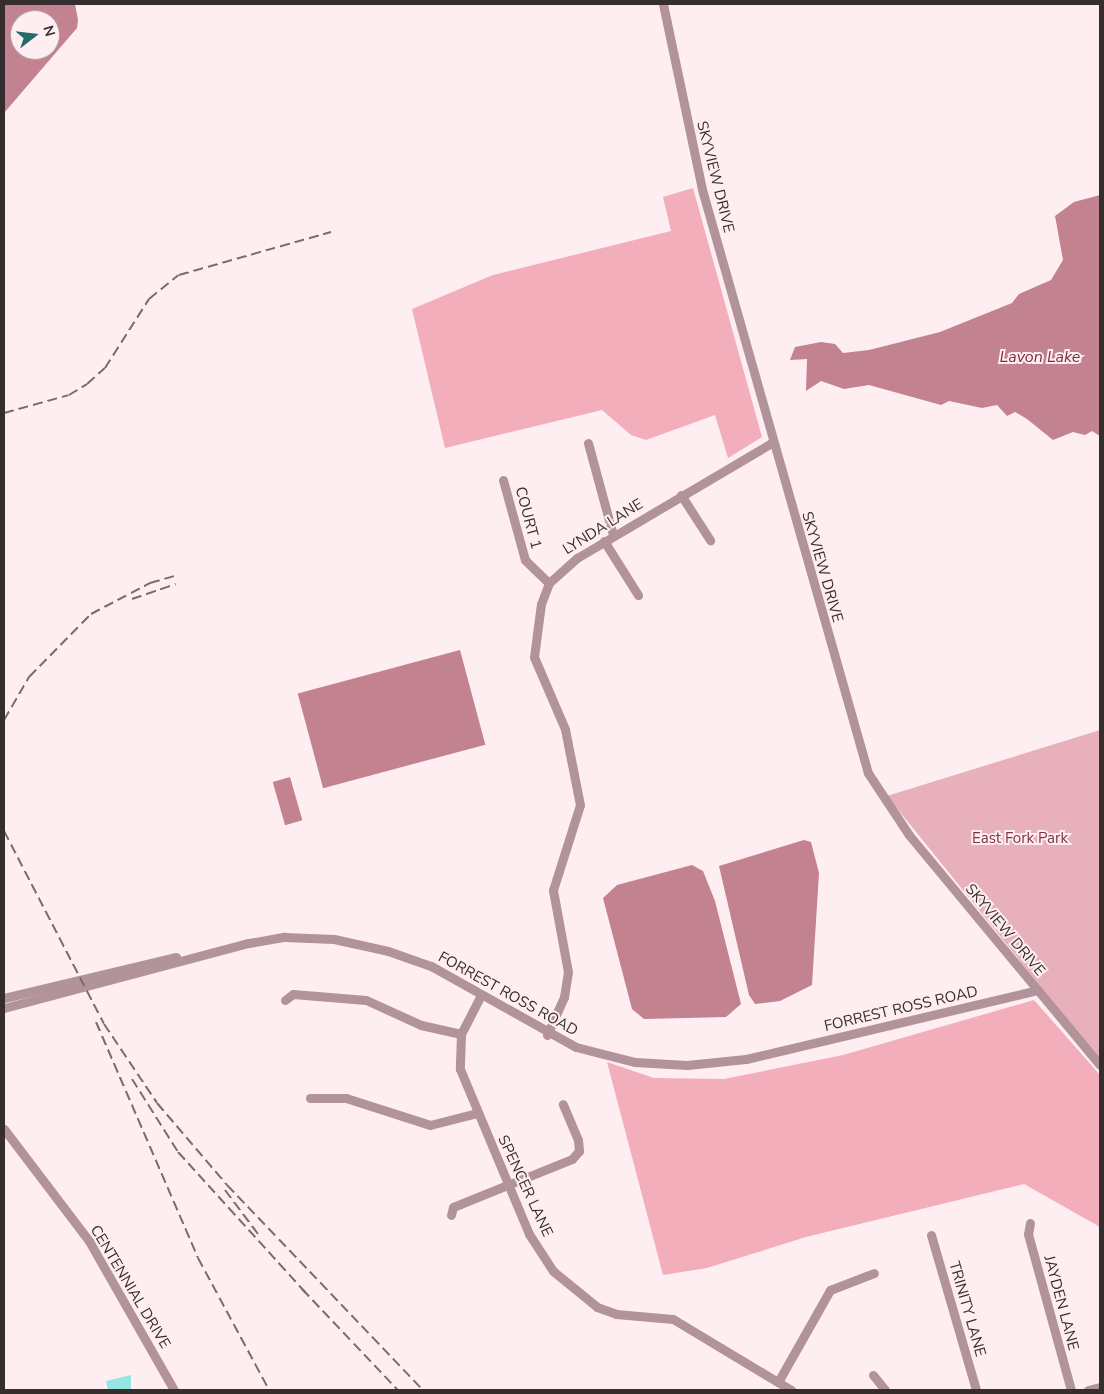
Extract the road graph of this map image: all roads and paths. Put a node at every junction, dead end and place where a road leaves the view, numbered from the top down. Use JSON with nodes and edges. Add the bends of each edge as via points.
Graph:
{"nodes":[{"id":1,"x":663,"y":4,"type":"edge"},
{"id":2,"x":773,"y":442,"type":"junction"},
{"id":3,"x":588,"y":443,"type":"dead end"},
{"id":4,"x":503,"y":480,"type":"dead end"},
{"id":5,"x":681,"y":495,"type":"junction"},
{"id":6,"x":613,"y":535,"type":"junction"},
{"id":7,"x":710,"y":540,"type":"dead end"},
{"id":8,"x":604,"y":541,"type":"junction"},
{"id":9,"x":549,"y":583,"type":"junction"},
{"id":10,"x":638,"y":596,"type":"dead end"},
{"id":11,"x":181,"y":957,"type":"junction"},
{"id":12,"x":1038,"y":990,"type":"junction"},
{"id":13,"x":481,"y":995,"type":"junction"},
{"id":14,"x":4,"y":998,"type":"edge"},
{"id":15,"x":285,"y":1000,"type":"dead end"},
{"id":16,"x":4,"y":1008,"type":"edge"},
{"id":17,"x":461,"y":1034,"type":"junction"},
{"id":18,"x":547,"y":1035,"type":"junction"},
{"id":19,"x":1100,"y":1066,"type":"edge"},
{"id":20,"x":310,"y":1098,"type":"dead end"},
{"id":21,"x":564,"y":1104,"type":"dead end"},
{"id":22,"x":477,"y":1113,"type":"junction"},
{"id":23,"x":4,"y":1129,"type":"edge"},
{"id":24,"x":508,"y":1184,"type":"junction"},
{"id":25,"x":451,"y":1216,"type":"dead end"},
{"id":26,"x":1030,"y":1223,"type":"dead end"},
{"id":27,"x":932,"y":1235,"type":"dead end"},
{"id":28,"x":874,"y":1274,"type":"dead end"},
{"id":29,"x":873,"y":1374,"type":"dead end"},
{"id":30,"x":778,"y":1382,"type":"junction"},
{"id":31,"x":1100,"y":1387,"type":"edge"},
{"id":32,"x":174,"y":1390,"type":"edge"},
{"id":33,"x":791,"y":1390,"type":"edge"},
{"id":34,"x":885,"y":1390,"type":"edge"},
{"id":35,"x":976,"y":1390,"type":"edge"},
{"id":36,"x":1071,"y":1390,"type":"edge"},
{"id":37,"x":1088,"y":1390,"type":"edge"}],
"edges":[{"from":1,"to":2,"type":"street","name":"SKYVIEW DRIVE","via":[[703,193]]},
{"from":2,"to":5,"type":"street","name":"LYNDA LANE"},
{"from":2,"to":12,"type":"street","name":"SKYVIEW DRIVE","via":[[868,773],[909,835]]},
{"from":3,"to":6,"type":"street"},
{"from":4,"to":9,"type":"street","name":"COURT 1","via":[[525,560]]},
{"from":5,"to":6,"type":"street","name":"LYNDA LANE"},
{"from":5,"to":7,"type":"street"},
{"from":6,"to":8,"type":"street","name":"LYNDA LANE"},
{"from":8,"to":9,"type":"street","name":"LYNDA LANE"},
{"from":8,"to":10,"type":"street"},
{"from":9,"to":18,"type":"street","via":[[534,630],[534,656],[565,729],[580,806],[553,890],[568,972],[564,997]]},
{"from":11,"to":13,"type":"street","name":"FORREST ROSS ROAD","via":[[276,938],[334,939],[409,958]]},
{"from":11,"to":14,"type":"street","via":[[79,978]]},
{"from":11,"to":16,"type":"street","name":"FORREST ROSS ROAD","via":[[160,967]]},
{"from":12,"to":18,"type":"street","name":"FORREST ROSS ROAD","via":[[710,1065],[635,1062],[576,1048]]},
{"from":12,"to":19,"type":"street","name":"SKYVIEW DRIVE"},
{"from":13,"to":17,"type":"street","name":"SPENCER LANE"},
{"from":13,"to":18,"type":"street","name":"FORREST ROSS ROAD"},
{"from":15,"to":17,"type":"street","via":[[293,994],[366,1000],[421,1025]]},
{"from":17,"to":22,"type":"street","name":"SPENCER LANE","via":[[460,1069]]},
{"from":20,"to":22,"type":"street","via":[[346,1098],[430,1125]]},
{"from":21,"to":24,"type":"street","via":[[579,1151],[572,1159]]},
{"from":22,"to":24,"type":"street","name":"SPENCER LANE"},
{"from":23,"to":32,"type":"street","name":"CENTENNIAL DRIVE","via":[[94,1248]]},
{"from":24,"to":25,"type":"street","via":[[454,1207]]},
{"from":24,"to":30,"type":"street","name":"SPENCER LANE","via":[[530,1234],[553,1271],[577,1295],[616,1314],[674,1319]]},
{"from":26,"to":36,"type":"street","name":"JAYDEN LANE","via":[[1028,1234]]},
{"from":27,"to":35,"type":"street","name":"TRINITY LANE"},
{"from":28,"to":30,"type":"street","via":[[830,1290]]},
{"from":29,"to":34,"type":"street"},
{"from":30,"to":33,"type":"street","name":"SPENCER LANE"},
{"from":31,"to":37,"type":"street"}]}
